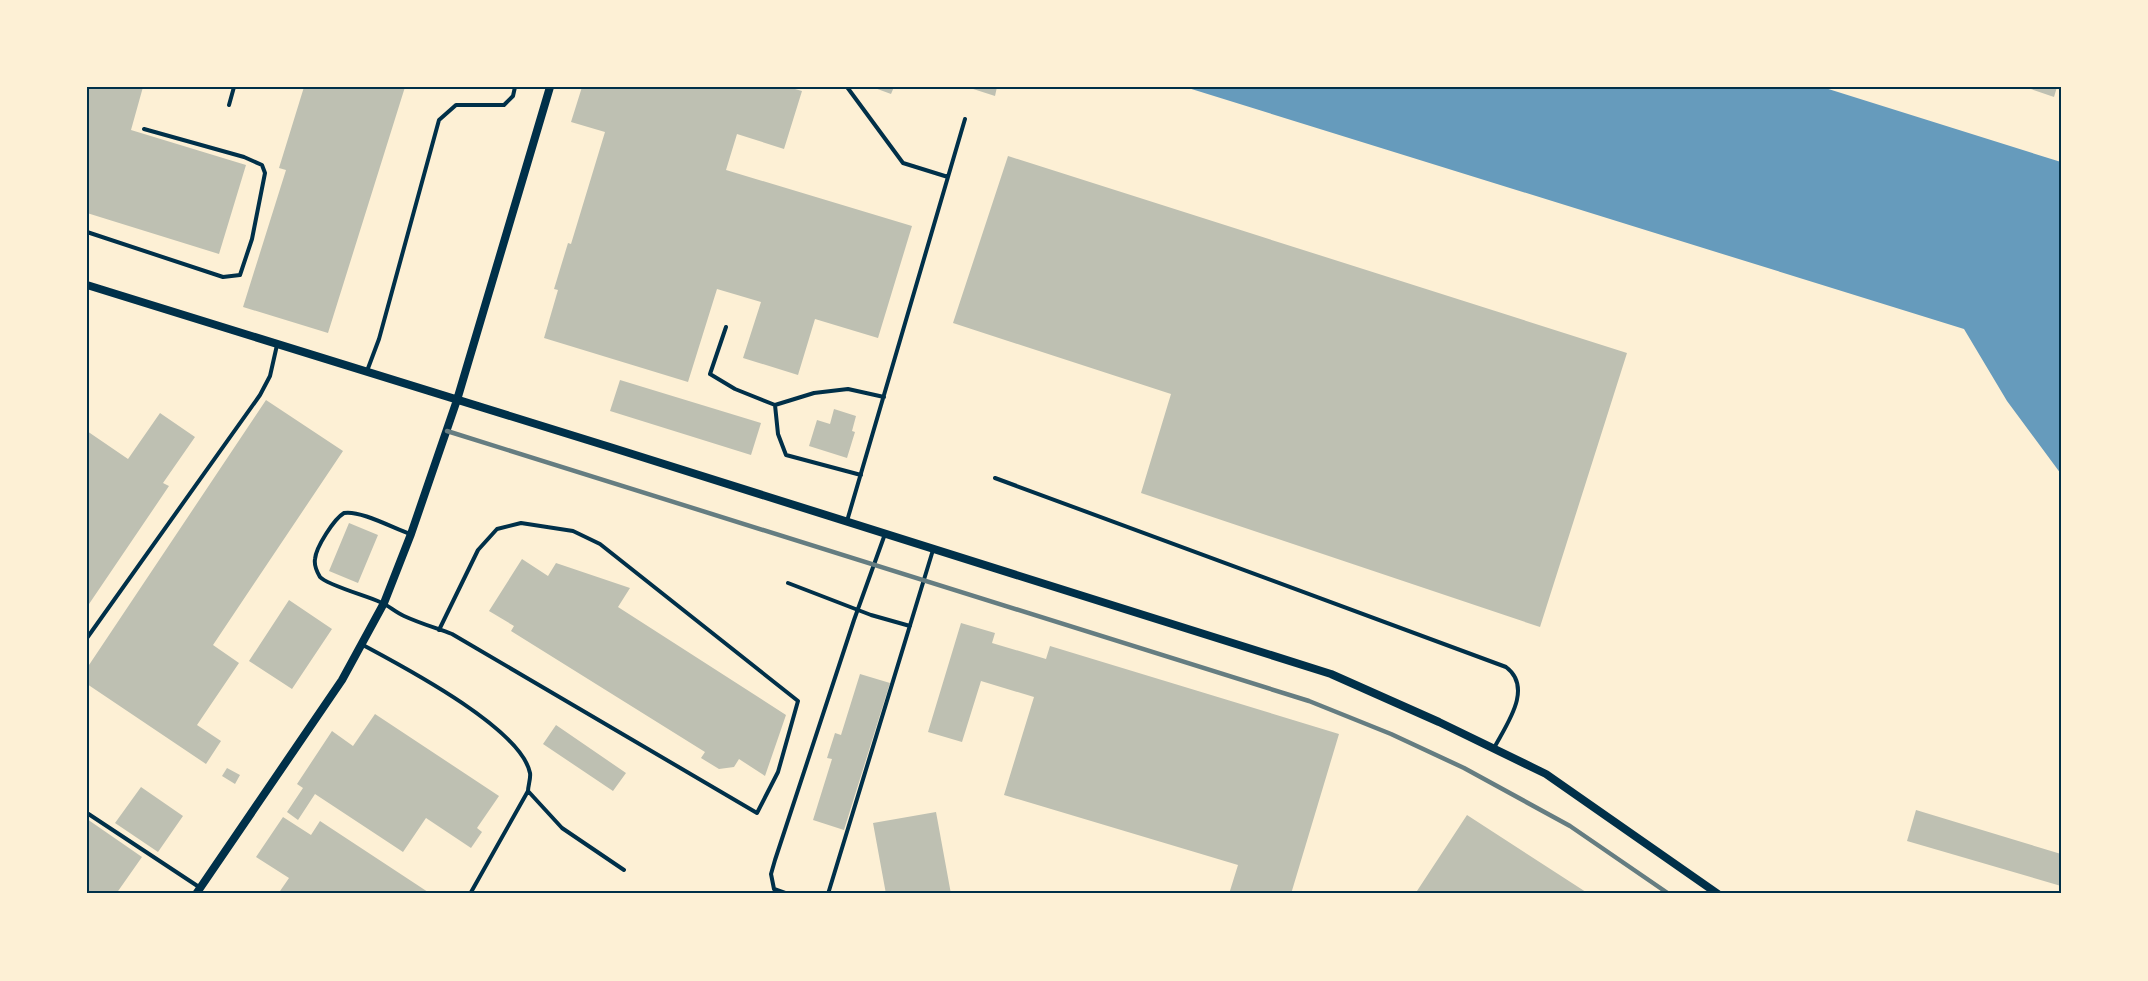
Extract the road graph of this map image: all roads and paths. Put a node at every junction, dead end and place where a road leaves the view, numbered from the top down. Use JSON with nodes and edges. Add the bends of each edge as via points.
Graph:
{"nodes":[{"id":1,"x":234,"y":87,"type":"edge"},
{"id":2,"x":515,"y":87,"type":"edge"},
{"id":3,"x":550,"y":87,"type":"edge"},
{"id":4,"x":847,"y":87,"type":"edge"},
{"id":5,"x":229,"y":105,"type":"dead end"},
{"id":6,"x":965,"y":119,"type":"dead end"},
{"id":7,"x":144,"y":129,"type":"dead end"},
{"id":8,"x":948,"y":177,"type":"junction"},
{"id":9,"x":87,"y":232,"type":"edge"},
{"id":10,"x":87,"y":285,"type":"edge"},
{"id":11,"x":726,"y":327,"type":"dead end"},
{"id":12,"x":278,"y":345,"type":"junction"},
{"id":13,"x":367,"y":372,"type":"junction"},
{"id":14,"x":884,"y":397,"type":"junction"},
{"id":15,"x":457,"y":400,"type":"junction"},
{"id":16,"x":775,"y":405,"type":"junction"},
{"id":17,"x":861,"y":475,"type":"junction"},
{"id":18,"x":995,"y":477,"type":"dead end"},
{"id":19,"x":847,"y":521,"type":"junction"},
{"id":20,"x":411,"y":534,"type":"junction"},
{"id":21,"x":885,"y":534,"type":"junction"},
{"id":22,"x":934,"y":549,"type":"junction"},
{"id":23,"x":788,"y":583,"type":"dead end"},
{"id":24,"x":384,"y":603,"type":"junction"},
{"id":25,"x":858,"y":610,"type":"junction"},
{"id":26,"x":910,"y":626,"type":"junction"},
{"id":27,"x":440,"y":630,"type":"junction"},
{"id":28,"x":87,"y":638,"type":"edge"},
{"id":29,"x":363,"y":645,"type":"junction"},
{"id":30,"x":1494,"y":748,"type":"junction"},
{"id":31,"x":528,"y":791,"type":"junction"},
{"id":32,"x":87,"y":813,"type":"edge"},
{"id":33,"x":624,"y":870,"type":"dead end"},
{"id":34,"x":198,"y":891,"type":"edge"},
{"id":35,"x":470,"y":894,"type":"edge"},
{"id":36,"x":788,"y":894,"type":"edge"},
{"id":37,"x":828,"y":894,"type":"edge"},
{"id":38,"x":1718,"y":894,"type":"edge"}],
"edges":[{"from":1,"to":5,"type":"lane"},
{"from":2,"to":13,"type":"lane","via":[[504,105],[456,105],[439,120]]},
{"from":3,"to":15,"type":"street"},
{"from":4,"to":8,"type":"lane","via":[[903,163]]},
{"from":6,"to":8,"type":"lane"},
{"from":7,"to":9,"type":"lane","via":[[262,165],[265,173],[252,239],[240,276],[223,277]]},
{"from":8,"to":14,"type":"lane"},
{"from":10,"to":12,"type":"street"},
{"from":11,"to":16,"type":"lane","via":[[710,374],[735,390]]},
{"from":12,"to":13,"type":"street"},
{"from":12,"to":28,"type":"lane","via":[[260,395]]},
{"from":13,"to":15,"type":"street"},
{"from":14,"to":16,"type":"lane","via":[[848,389],[814,393]]},
{"from":14,"to":17,"type":"lane"},
{"from":15,"to":19,"type":"street"},
{"from":15,"to":20,"type":"street"},
{"from":16,"to":17,"type":"lane","via":[[778,435],[786,455]]},
{"from":17,"to":19,"type":"lane"},
{"from":18,"to":30,"type":"lane","via":[[1506,667],[1514,673],[1518,695]]},
{"from":19,"to":21,"type":"street"},
{"from":20,"to":24,"type":"street"},
{"from":20,"to":24,"type":"lane","via":[[344,513],[328,532],[315,559],[321,578]]},
{"from":21,"to":22,"type":"street"},
{"from":21,"to":25,"type":"lane"},
{"from":22,"to":26,"type":"lane"},
{"from":22,"to":30,"type":"street","via":[[1331,674]]},
{"from":23,"to":25,"type":"lane"},
{"from":24,"to":27,"type":"lane","via":[[401,615]]},
{"from":24,"to":29,"type":"street"},
{"from":25,"to":26,"type":"lane"},
{"from":25,"to":36,"type":"lane","via":[[771,874],[774,889]]},
{"from":26,"to":37,"type":"lane"},
{"from":27,"to":27,"type":"lane","via":[[757,813],[778,772],[798,701],[600,544],[573,531],[521,523],[497,529],[478,550]]},
{"from":29,"to":31,"type":"lane","via":[[430,681],[516,746],[530,773]]},
{"from":29,"to":34,"type":"street"},
{"from":30,"to":38,"type":"street","via":[[1546,774]]},
{"from":31,"to":33,"type":"lane","via":[[562,828]]},
{"from":31,"to":35,"type":"lane"},
{"from":32,"to":34,"type":"lane"}]}
